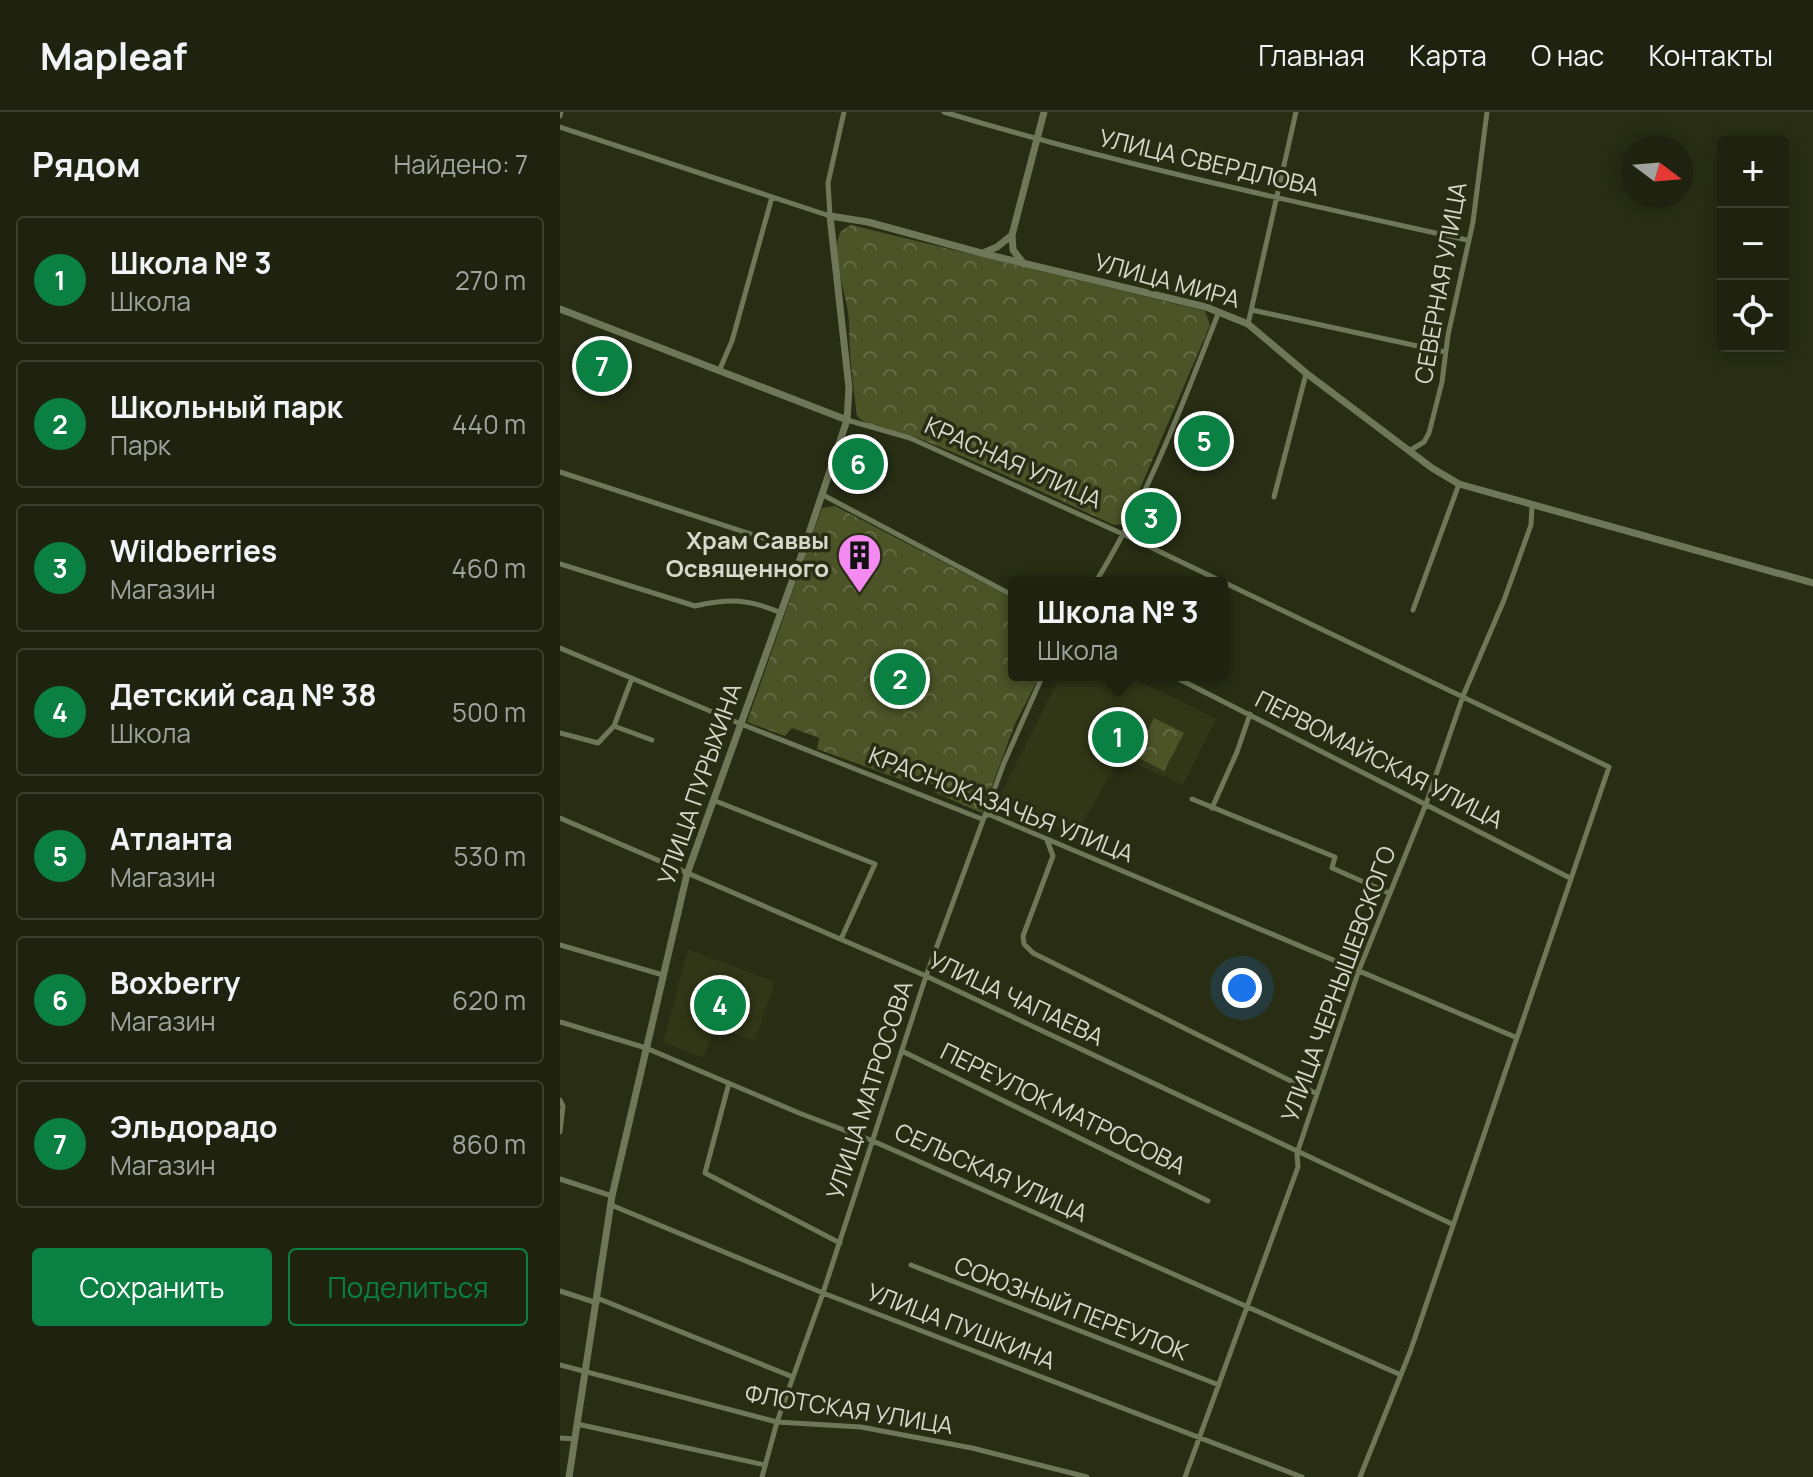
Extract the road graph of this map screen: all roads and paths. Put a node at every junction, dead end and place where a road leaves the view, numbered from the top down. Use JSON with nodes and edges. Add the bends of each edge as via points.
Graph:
{"nodes":[{"id":1,"x":844,"y":112,"type":"edge"},
{"id":2,"x":944,"y":112,"type":"edge"},
{"id":3,"x":1044,"y":112,"type":"edge"},
{"id":4,"x":1296,"y":112,"type":"edge"},
{"id":5,"x":1487,"y":112,"type":"edge"},
{"id":6,"x":560,"y":127,"type":"edge"},
{"id":7,"x":1037,"y":140,"type":"junction"},
{"id":8,"x":772,"y":197,"type":"junction"},
{"id":9,"x":1277,"y":198,"type":"junction"},
{"id":10,"x":830,"y":216,"type":"junction"},
{"id":11,"x":1012,"y":235,"type":"junction"},
{"id":12,"x":1467,"y":240,"type":"junction"},
{"id":13,"x":981,"y":253,"type":"junction"},
{"id":14,"x":1024,"y":264,"type":"junction"},
{"id":15,"x":560,"y":309,"type":"edge"},
{"id":16,"x":1252,"y":310,"type":"junction"},
{"id":17,"x":1218,"y":314,"type":"junction"},
{"id":18,"x":1248,"y":324,"type":"junction"},
{"id":19,"x":1445,"y":352,"type":"junction"},
{"id":20,"x":719,"y":371,"type":"junction"},
{"id":21,"x":1306,"y":373,"type":"junction"},
{"id":22,"x":847,"y":420,"type":"junction"},
{"id":23,"x":1409,"y":451,"type":"junction"},
{"id":24,"x":560,"y":472,"type":"edge"},
{"id":25,"x":1459,"y":484,"type":"junction"},
{"id":26,"x":823,"y":495,"type":"junction"},
{"id":27,"x":1274,"y":497,"type":"dead end"},
{"id":28,"x":1532,"y":506,"type":"junction"},
{"id":29,"x":1125,"y":535,"type":"junction"},
{"id":30,"x":803,"y":551,"type":"junction"},
{"id":31,"x":560,"y":564,"type":"edge"},
{"id":32,"x":1099,"y":577,"type":"edge"},
{"id":33,"x":1213,"y":577,"type":"edge"},
{"id":34,"x":1813,"y":583,"type":"edge"},
{"id":35,"x":1228,"y":584,"type":"edge"},
{"id":36,"x":1008,"y":593,"type":"edge"},
{"id":37,"x":1413,"y":610,"type":"dead end"},
{"id":38,"x":781,"y":613,"type":"junction"},
{"id":39,"x":560,"y":648,"type":"edge"},
{"id":40,"x":632,"y":678,"type":"junction"},
{"id":41,"x":1040,"y":681,"type":"edge"},
{"id":42,"x":1183,"y":681,"type":"edge"},
{"id":43,"x":1463,"y":696,"type":"junction"},
{"id":44,"x":1250,"y":714,"type":"junction"},
{"id":45,"x":741,"y":724,"type":"junction"},
{"id":46,"x":614,"y":726,"type":"junction"},
{"id":47,"x":560,"y":733,"type":"edge"},
{"id":48,"x":652,"y":740,"type":"dead end"},
{"id":49,"x":1192,"y":799,"type":"dead end"},
{"id":50,"x":713,"y":800,"type":"junction"},
{"id":51,"x":1426,"y":804,"type":"junction"},
{"id":52,"x":1212,"y":808,"type":"junction"},
{"id":53,"x":560,"y":818,"type":"edge"},
{"id":54,"x":982,"y":819,"type":"junction"},
{"id":55,"x":1047,"y":839,"type":"junction"},
{"id":56,"x":687,"y":874,"type":"junction"},
{"id":57,"x":1570,"y":878,"type":"junction"},
{"id":58,"x":1389,"y":893,"type":"junction"},
{"id":59,"x":841,"y":939,"type":"junction"},
{"id":60,"x":560,"y":945,"type":"edge"},
{"id":61,"x":1359,"y":970,"type":"junction"},
{"id":62,"x":663,"y":975,"type":"junction"},
{"id":63,"x":926,"y":976,"type":"junction"},
{"id":64,"x":560,"y":1022,"type":"edge"},
{"id":65,"x":1515,"y":1037,"type":"junction"},
{"id":66,"x":646,"y":1048,"type":"junction"},
{"id":67,"x":902,"y":1051,"type":"junction"},
{"id":68,"x":729,"y":1083,"type":"junction"},
{"id":69,"x":1317,"y":1094,"type":"junction"},
{"id":70,"x":560,"y":1100,"type":"edge"},
{"id":71,"x":560,"y":1132,"type":"edge"},
{"id":72,"x":873,"y":1141,"type":"junction"},
{"id":73,"x":1297,"y":1153,"type":"junction"},
{"id":74,"x":560,"y":1179,"type":"edge"},
{"id":75,"x":611,"y":1200,"type":"junction"},
{"id":76,"x":1208,"y":1201,"type":"dead end"},
{"id":77,"x":1452,"y":1224,"type":"junction"},
{"id":78,"x":840,"y":1243,"type":"junction"},
{"id":79,"x":911,"y":1265,"type":"dead end"},
{"id":80,"x":560,"y":1291,"type":"edge"},
{"id":81,"x":823,"y":1293,"type":"junction"},
{"id":82,"x":597,"y":1301,"type":"junction"},
{"id":83,"x":1249,"y":1305,"type":"junction"},
{"id":84,"x":560,"y":1365,"type":"edge"},
{"id":85,"x":585,"y":1373,"type":"junction"},
{"id":86,"x":1401,"y":1375,"type":"junction"},
{"id":87,"x":793,"y":1377,"type":"junction"},
{"id":88,"x":1219,"y":1385,"type":"junction"},
{"id":89,"x":777,"y":1422,"type":"junction"},
{"id":90,"x":577,"y":1424,"type":"junction"},
{"id":91,"x":560,"y":1438,"type":"edge"},
{"id":92,"x":575,"y":1439,"type":"junction"},
{"id":93,"x":1200,"y":1439,"type":"junction"},
{"id":94,"x":765,"y":1465,"type":"junction"},
{"id":95,"x":569,"y":1477,"type":"edge"},
{"id":96,"x":762,"y":1477,"type":"edge"},
{"id":97,"x":1087,"y":1477,"type":"edge"},
{"id":98,"x":1185,"y":1477,"type":"edge"},
{"id":99,"x":1302,"y":1477,"type":"edge"},
{"id":100,"x":1360,"y":1477,"type":"edge"}],
"edges":[{"from":1,"to":10,"type":"street","name":"УЛИЦА ПУРЫХИНА","via":[[828,183]]},
{"from":2,"to":7,"type":"street","name":"УЛИЦА СВЕРДЛОВА"},
{"from":3,"to":7,"type":"street"},
{"from":4,"to":9,"type":"street"},
{"from":5,"to":12,"type":"street","name":"СЕВЕРНАЯ УЛИЦА"},
{"from":6,"to":8,"type":"street","name":"УЛИЦА МИРА"},
{"from":7,"to":9,"type":"street","name":"УЛИЦА СВЕРДЛОВА"},
{"from":7,"to":11,"type":"street"},
{"from":8,"to":10,"type":"street","name":"УЛИЦА МИРА"},
{"from":8,"to":20,"type":"street"},
{"from":9,"to":12,"type":"street","name":"УЛИЦА СВЕРДЛОВА"},
{"from":9,"to":16,"type":"street"},
{"from":10,"to":13,"type":"street","name":"УЛИЦА МИРА"},
{"from":10,"to":22,"type":"street","name":"УЛИЦА ПУРЫХИНА","via":[[849,388]]},
{"from":11,"to":13,"type":"street"},
{"from":11,"to":14,"type":"street","via":[[1013,250]]},
{"from":12,"to":19,"type":"street","name":"СЕВЕРНАЯ УЛИЦА"},
{"from":13,"to":14,"type":"street","name":"УЛИЦА МИРА"},
{"from":14,"to":17,"type":"street","name":"УЛИЦА МИРА"},
{"from":15,"to":20,"type":"street","name":"КРАСНАЯ УЛИЦА"},
{"from":16,"to":18,"type":"street"},
{"from":16,"to":19,"type":"street","name":"УЛИЦА МИРА"},
{"from":17,"to":18,"type":"street","name":"УЛИЦА МИРА"},
{"from":17,"to":29,"type":"street"},
{"from":18,"to":21,"type":"street","name":"УЛИЦА МИРА"},
{"from":19,"to":23,"type":"street","name":"СЕВЕРНАЯ УЛИЦА","via":[[1429,433]]},
{"from":20,"to":22,"type":"street","name":"КРАСНАЯ УЛИЦА"},
{"from":21,"to":23,"type":"street","name":"УЛИЦА МИРА"},
{"from":21,"to":27,"type":"street"},
{"from":22,"to":26,"type":"street","name":"УЛИЦА ПУРЫХИНА"},
{"from":22,"to":29,"type":"street","name":"КРАСНАЯ УЛИЦА","via":[[910,438]]},
{"from":23,"to":25,"type":"street","name":"УЛИЦА МИРА"},
{"from":24,"to":30,"type":"street"},
{"from":25,"to":28,"type":"street","name":"УЛИЦА МИРА"},
{"from":25,"to":37,"type":"street"},
{"from":26,"to":30,"type":"street","name":"УЛИЦА ПУРЫХИНА"},
{"from":26,"to":36,"type":"street"},
{"from":28,"to":34,"type":"street","name":"УЛИЦА МИРА"},
{"from":28,"to":43,"type":"street","name":"УЛИЦА ЧЕРНЫШЕВСКОГО","via":[[1531,525]]},
{"from":29,"to":32,"type":"street"},
{"from":29,"to":33,"type":"street","name":"КРАСНАЯ УЛИЦА"},
{"from":30,"to":38,"type":"street","name":"УЛИЦА ПУРЫХИНА"},
{"from":31,"to":38,"type":"street","via":[[695,606],[752,601]]},
{"from":35,"to":43,"type":"street","name":"КРАСНАЯ УЛИЦА"},
{"from":38,"to":45,"type":"street","name":"УЛИЦА ПУРЫХИНА"},
{"from":39,"to":40,"type":"street","name":"КРАСНОКАЗАЧЬЯ УЛИЦА"},
{"from":40,"to":45,"type":"street","name":"КРАСНОКАЗАЧЬЯ УЛИЦА"},
{"from":40,"to":46,"type":"street"},
{"from":41,"to":54,"type":"street","name":"УЛИЦА МАТРОСОВА"},
{"from":42,"to":44,"type":"street","name":"ПЕРВОМАЙСКАЯ УЛИЦА"},
{"from":43,"to":51,"type":"street","name":"УЛИЦА ЧЕРНЫШЕВСКОГО"},
{"from":43,"to":57,"type":"street","name":"КРАСНАЯ УЛИЦА","via":[[1609,767]]},
{"from":44,"to":51,"type":"street","name":"ПЕРВОМАЙСКАЯ УЛИЦА"},
{"from":44,"to":52,"type":"street"},
{"from":45,"to":50,"type":"street","name":"УЛИЦА ПУРЫХИНА"},
{"from":45,"to":54,"type":"street","name":"КРАСНОКАЗАЧЬЯ УЛИЦА"},
{"from":46,"to":47,"type":"street","via":[[598,743]]},
{"from":46,"to":48,"type":"street"},
{"from":49,"to":52,"type":"street"},
{"from":50,"to":56,"type":"street","name":"УЛИЦА ПУРЫХИНА"},
{"from":50,"to":59,"type":"street","via":[[875,864]]},
{"from":51,"to":57,"type":"street","name":"ПЕРВОМАЙСКАЯ УЛИЦА"},
{"from":51,"to":58,"type":"street","name":"УЛИЦА ЧЕРНЫШЕВСКОГО"},
{"from":52,"to":58,"type":"street","via":[[1335,857],[1332,868]]},
{"from":53,"to":56,"type":"street","name":"УЛИЦА ЧАПАЕВА"},
{"from":54,"to":55,"type":"street","name":"КРАСНОКАЗАЧЬЯ УЛИЦА","via":[[988,814]]},
{"from":54,"to":63,"type":"street","name":"УЛИЦА МАТРОСОВА"},
{"from":55,"to":61,"type":"street","name":"КРАСНОКАЗАЧЬЯ УЛИЦА"},
{"from":55,"to":69,"type":"street","via":[[1053,856],[1023,936],[1033,953]]},
{"from":56,"to":59,"type":"street","name":"УЛИЦА ЧАПАЕВА"},
{"from":56,"to":62,"type":"street","name":"УЛИЦА ПУРЫХИНА"},
{"from":57,"to":65,"type":"street"},
{"from":58,"to":61,"type":"street","name":"УЛИЦА ЧЕРНЫШЕВСКОГО"},
{"from":59,"to":63,"type":"street","name":"УЛИЦА ЧАПАЕВА"},
{"from":60,"to":62,"type":"street"},
{"from":61,"to":65,"type":"street","name":"КРАСНОКАЗАЧЬЯ УЛИЦА"},
{"from":61,"to":69,"type":"street","name":"УЛИЦА ЧЕРНЫШЕВСКОГО"},
{"from":62,"to":66,"type":"street","name":"УЛИЦА ПУРЫХИНА"},
{"from":63,"to":67,"type":"street","name":"УЛИЦА МАТРОСОВА"},
{"from":63,"to":73,"type":"street","name":"УЛИЦА ЧАПАЕВА"},
{"from":64,"to":66,"type":"street","name":"СЕЛЬСКАЯ УЛИЦА"},
{"from":65,"to":77,"type":"street"},
{"from":66,"to":68,"type":"street","name":"СЕЛЬСКАЯ УЛИЦА"},
{"from":66,"to":75,"type":"street","name":"УЛИЦА ПУРЫХИНА"},
{"from":67,"to":72,"type":"street","name":"УЛИЦА МАТРОСОВА"},
{"from":67,"to":76,"type":"street","name":"ПЕРЕУЛОК МАТРОСОВА"},
{"from":68,"to":72,"type":"street","name":"СЕЛЬСКАЯ УЛИЦА"},
{"from":68,"to":78,"type":"street","via":[[705,1173]]},
{"from":69,"to":73,"type":"street","name":"УЛИЦА ЧЕРНЫШЕВСКОГО"},
{"from":70,"to":71,"type":"street"},
{"from":72,"to":78,"type":"street","name":"УЛИЦА МАТРОСОВА"},
{"from":72,"to":83,"type":"street","name":"СЕЛЬСКАЯ УЛИЦА"},
{"from":73,"to":77,"type":"street","name":"УЛИЦА ЧАПАЕВА"},
{"from":73,"to":83,"type":"street","name":"УЛИЦА ЧЕРНЫШЕВСКОГО","via":[[1298,1167]]},
{"from":74,"to":75,"type":"street","name":"УЛИЦА ПУШКИНА"},
{"from":75,"to":81,"type":"street","name":"УЛИЦА ПУШКИНА"},
{"from":75,"to":82,"type":"street","name":"УЛИЦА ПУРЫХИНА"},
{"from":77,"to":86,"type":"street"},
{"from":78,"to":81,"type":"street","name":"УЛИЦА МАТРОСОВА"},
{"from":79,"to":88,"type":"street","name":"СОЮЗНЫЙ ПЕРЕУЛОК"},
{"from":80,"to":82,"type":"street"},
{"from":81,"to":87,"type":"street","name":"УЛИЦА МАТРОСОВА"},
{"from":81,"to":93,"type":"street","name":"УЛИЦА ПУШКИНА"},
{"from":82,"to":85,"type":"street","name":"УЛИЦА ПУРЫХИНА"},
{"from":82,"to":87,"type":"street"},
{"from":83,"to":86,"type":"street","name":"СЕЛЬСКАЯ УЛИЦА"},
{"from":83,"to":88,"type":"street","name":"УЛИЦА ЧЕРНЫШЕВСКОГО"},
{"from":84,"to":85,"type":"street","name":"ФЛОТСКАЯ УЛИЦА"},
{"from":85,"to":89,"type":"street","name":"ФЛОТСКАЯ УЛИЦА"},
{"from":85,"to":90,"type":"street","name":"УЛИЦА ПУРЫХИНА"},
{"from":86,"to":100,"type":"street"},
{"from":87,"to":89,"type":"street","name":"УЛИЦА МАТРОСОВА"},
{"from":88,"to":93,"type":"street","name":"УЛИЦА ЧЕРНЫШЕВСКОГО"},
{"from":89,"to":94,"type":"street","name":"УЛИЦА МАТРОСОВА"},
{"from":89,"to":97,"type":"street","name":"ФЛОТСКАЯ УЛИЦА","via":[[861,1427]]},
{"from":90,"to":92,"type":"street","name":"УЛИЦА ПУРЫХИНА"},
{"from":90,"to":94,"type":"street"},
{"from":91,"to":92,"type":"street"},
{"from":92,"to":95,"type":"street","name":"УЛИЦА ПУРЫХИНА"},
{"from":93,"to":98,"type":"street","name":"УЛИЦА ЧЕРНЫШЕВСКОГО"},
{"from":93,"to":99,"type":"street","name":"УЛИЦА ПУШКИНА"},
{"from":94,"to":96,"type":"street","name":"УЛИЦА МАТРОСОВА"}]}
